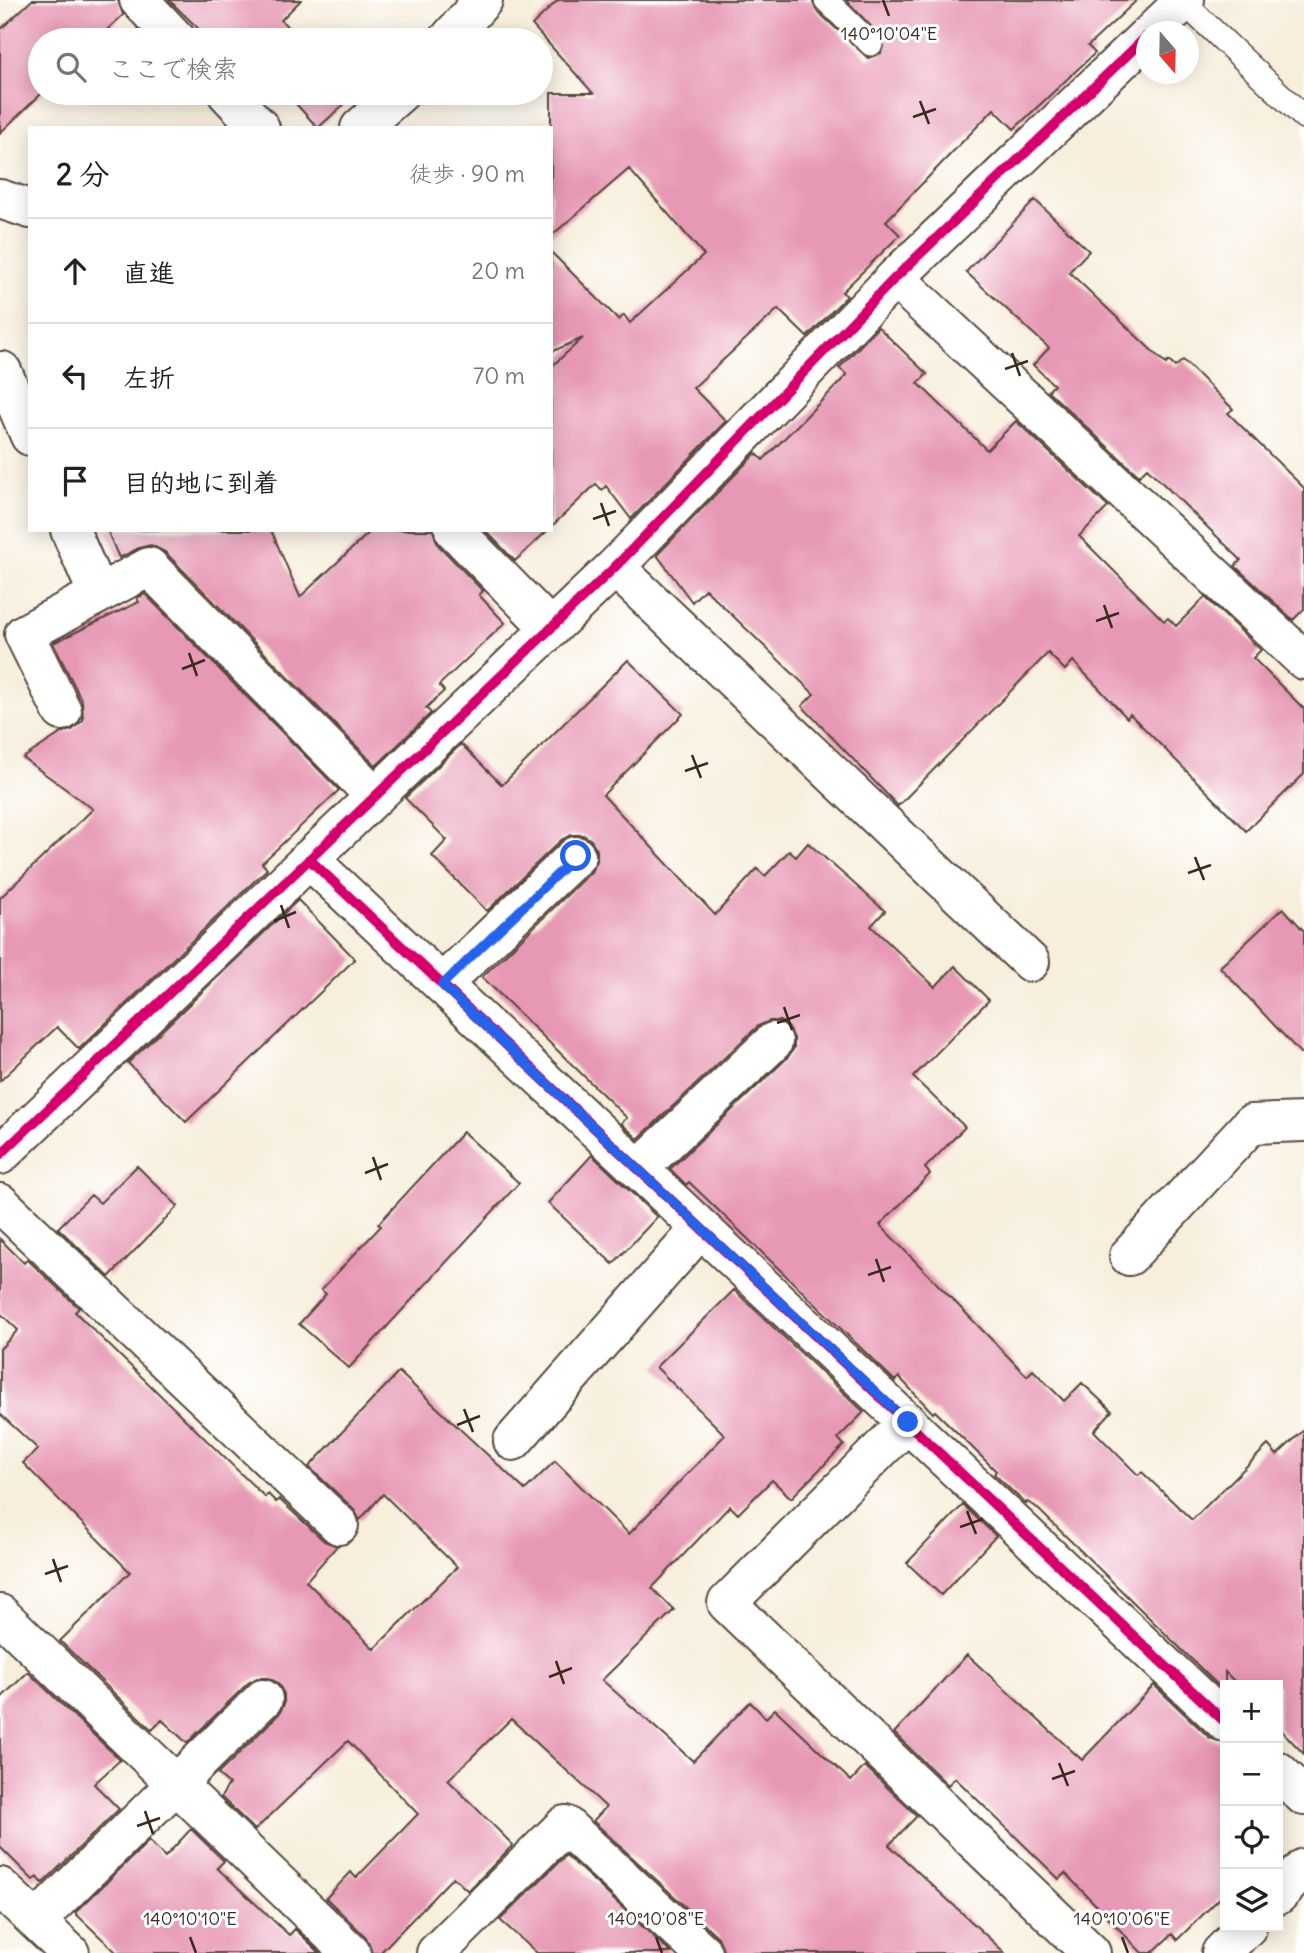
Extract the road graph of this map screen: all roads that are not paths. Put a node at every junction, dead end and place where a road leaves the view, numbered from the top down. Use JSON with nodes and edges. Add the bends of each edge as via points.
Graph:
{"nodes":[{"id":1,"x":139,"y":0,"type":"edge"},
{"id":2,"x":483,"y":0,"type":"edge"},
{"id":3,"x":826,"y":0,"type":"edge"},
{"id":4,"x":1184,"y":1,"type":"edge"},
{"id":5,"x":1163,"y":21,"type":"edge"},
{"id":6,"x":166,"y":28,"type":"edge"},
{"id":7,"x":458,"y":28,"type":"edge"},
{"id":8,"x":871,"y":44,"type":"dead end"},
{"id":9,"x":1136,"y":47,"type":"edge"},
{"id":10,"x":238,"y":105,"type":"edge"},
{"id":11,"x":386,"y":105,"type":"edge"},
{"id":12,"x":1304,"y":117,"type":"edge"},
{"id":13,"x":258,"y":126,"type":"edge"},
{"id":14,"x":362,"y":126,"type":"edge"},
{"id":15,"x":0,"y":199,"type":"edge"},
{"id":16,"x":28,"y":208,"type":"edge"},
{"id":17,"x":895,"y":278,"type":"junction"},
{"id":18,"x":10,"y":366,"type":"edge"},
{"id":19,"x":28,"y":429,"type":"edge"},
{"id":20,"x":72,"y":532,"type":"edge"},
{"id":21,"x":456,"y":532,"type":"edge"},
{"id":22,"x":615,"y":567,"type":"junction"},
{"id":23,"x":97,"y":592,"type":"junction"},
{"id":24,"x":551,"y":628,"type":"junction"},
{"id":25,"x":1304,"y":660,"type":"edge"},
{"id":26,"x":62,"y":711,"type":"dead end"},
{"id":27,"x":374,"y":796,"type":"junction"},
{"id":28,"x":576,"y":856,"type":"dead end"},
{"id":29,"x":309,"y":859,"type":"junction"},
{"id":30,"x":1030,"y":962,"type":"dead end"},
{"id":31,"x":442,"y":985,"type":"junction"},
{"id":32,"x":773,"y":1042,"type":"dead end"},
{"id":33,"x":1304,"y":1122,"type":"edge"},
{"id":34,"x":0,"y":1155,"type":"edge"},
{"id":35,"x":638,"y":1169,"type":"junction"},
{"id":36,"x":0,"y":1203,"type":"edge"},
{"id":37,"x":701,"y":1228,"type":"junction"},
{"id":38,"x":1129,"y":1256,"type":"dead end"},
{"id":39,"x":908,"y":1422,"type":"junction"},
{"id":40,"x":513,"y":1441,"type":"dead end"},
{"id":41,"x":338,"y":1525,"type":"dead end"},
{"id":42,"x":0,"y":1614,"type":"edge"},
{"id":43,"x":263,"y":1699,"type":"dead end"},
{"id":44,"x":1220,"y":1717,"type":"edge"},
{"id":45,"x":1283,"y":1776,"type":"edge"},
{"id":46,"x":176,"y":1784,"type":"junction"},
{"id":47,"x":1304,"y":1796,"type":"edge"},
{"id":48,"x":1304,"y":1868,"type":"edge"},
{"id":49,"x":0,"y":1887,"type":"edge"},
{"id":50,"x":1283,"y":1890,"type":"edge"},
{"id":51,"x":36,"y":1920,"type":"junction"},
{"id":52,"x":1242,"y":1932,"type":"edge"},
{"id":53,"x":70,"y":1953,"type":"edge"},
{"id":54,"x":351,"y":1953,"type":"edge"},
{"id":55,"x":436,"y":1953,"type":"edge"},
{"id":56,"x":703,"y":1953,"type":"edge"},
{"id":57,"x":1091,"y":1953,"type":"edge"},
{"id":58,"x":1221,"y":1953,"type":"edge"}],
"edges":[{"from":1,"to":6,"type":"street"},
{"from":2,"to":7,"type":"street"},
{"from":3,"to":8,"type":"lane"},
{"from":4,"to":5,"type":"street"},
{"from":4,"to":12,"type":"lane"},
{"from":9,"to":17,"type":"street"},
{"from":10,"to":13,"type":"street"},
{"from":11,"to":14,"type":"street"},
{"from":15,"to":16,"type":"street"},
{"from":17,"to":22,"type":"street"},
{"from":17,"to":25,"type":"street"},
{"from":18,"to":19,"type":"street"},
{"from":20,"to":23,"type":"street"},
{"from":21,"to":24,"type":"street"},
{"from":22,"to":24,"type":"street"},
{"from":22,"to":30,"type":"street"},
{"from":23,"to":26,"type":"street","via":[[24,634]]},
{"from":23,"to":27,"type":"street","via":[[149,567]]},
{"from":24,"to":27,"type":"street"},
{"from":27,"to":29,"type":"street"},
{"from":28,"to":31,"type":"street"},
{"from":29,"to":31,"type":"street"},
{"from":29,"to":34,"type":"street"},
{"from":31,"to":35,"type":"street"},
{"from":32,"to":35,"type":"street"},
{"from":33,"to":38,"type":"street","via":[[1251,1124]]},
{"from":35,"to":37,"type":"street"},
{"from":36,"to":41,"type":"street"},
{"from":37,"to":39,"type":"street"},
{"from":37,"to":40,"type":"street"},
{"from":39,"to":44,"type":"street"},
{"from":39,"to":57,"type":"street","via":[[727,1603]]},
{"from":42,"to":46,"type":"street"},
{"from":43,"to":46,"type":"street"},
{"from":45,"to":47,"type":"street"},
{"from":46,"to":51,"type":"street"},
{"from":46,"to":54,"type":"street"},
{"from":48,"to":50,"type":"street"},
{"from":49,"to":51,"type":"street"},
{"from":51,"to":53,"type":"street"},
{"from":52,"to":58,"type":"street"},
{"from":55,"to":56,"type":"street","via":[[565,1825]]}]}
